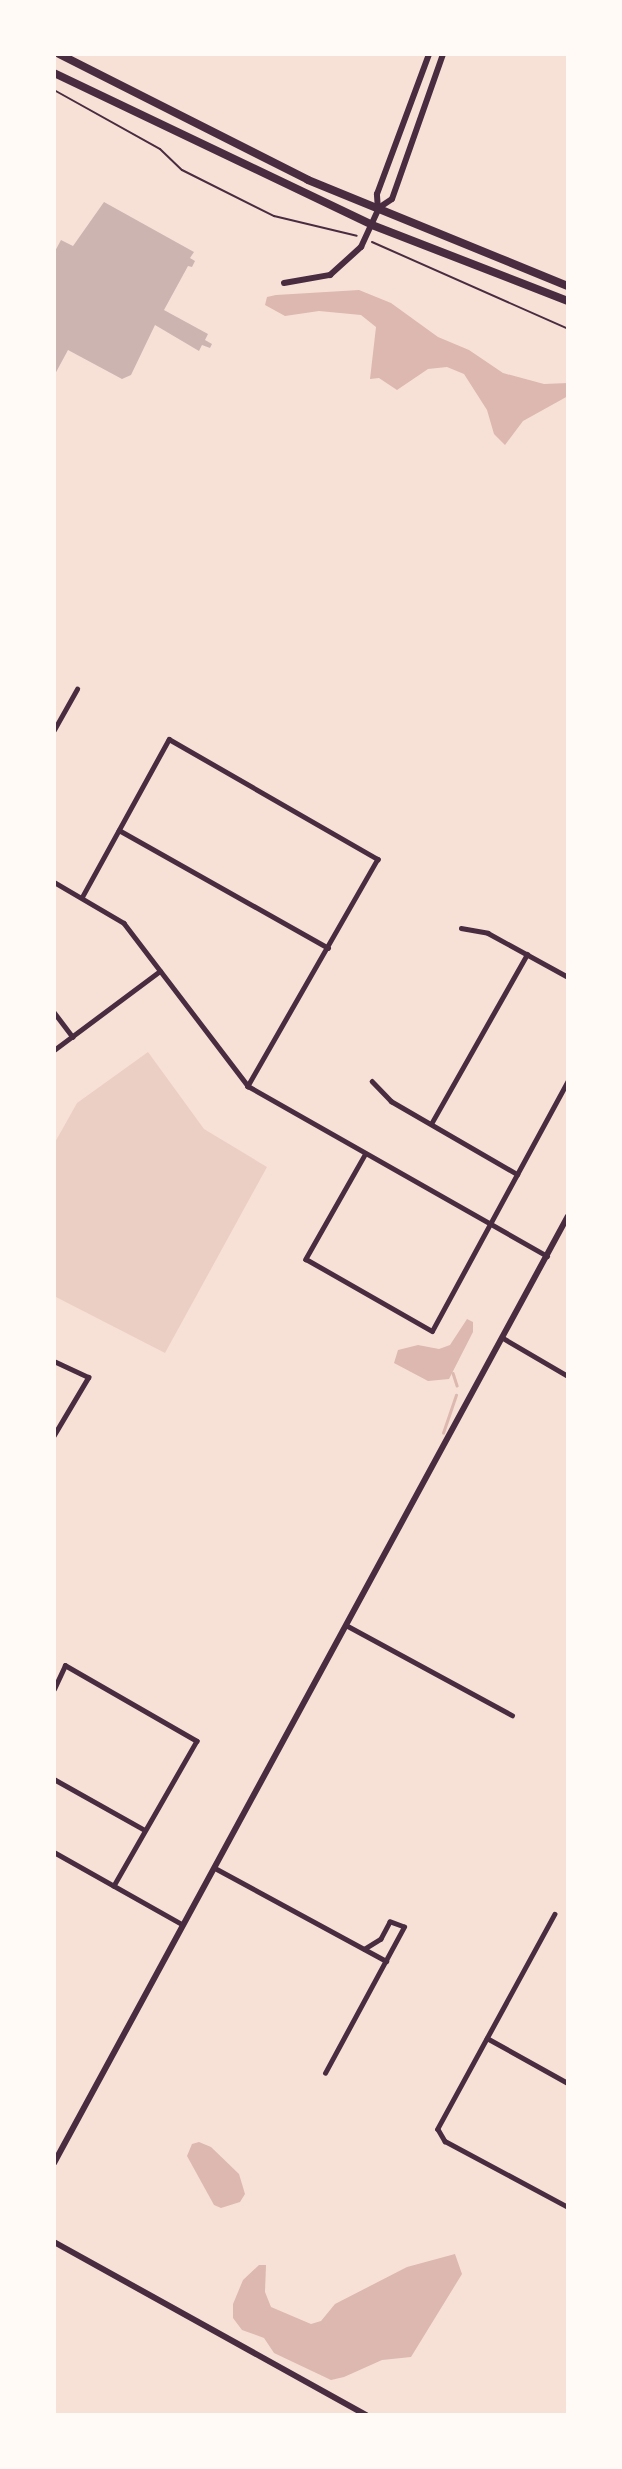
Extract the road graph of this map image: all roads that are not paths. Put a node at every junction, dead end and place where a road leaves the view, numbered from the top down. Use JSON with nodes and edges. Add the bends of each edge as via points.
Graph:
{"nodes":[{"id":1,"x":59,"y":54,"type":"edge"},
{"id":2,"x":429,"y":54,"type":"edge"},
{"id":3,"x":443,"y":54,"type":"edge"},
{"id":4,"x":54,"y":73,"type":"edge"},
{"id":5,"x":379,"y":208,"type":"junction"},
{"id":6,"x":372,"y":225,"type":"junction"},
{"id":7,"x":284,"y":283,"type":"dead end"},
{"id":8,"x":568,"y":286,"type":"edge"},
{"id":9,"x":568,"y":301,"type":"edge"},
{"id":10,"x":76,"y":690,"type":"dead end"},
{"id":11,"x":54,"y":730,"type":"edge"},
{"id":12,"x":120,"y":830,"type":"junction"},
{"id":13,"x":54,"y":882,"type":"edge"},
{"id":14,"x":82,"y":897,"type":"junction"},
{"id":15,"x":461,"y":928,"type":"dead end"},
{"id":16,"x":328,"y":948,"type":"junction"},
{"id":17,"x":527,"y":954,"type":"junction"},
{"id":18,"x":160,"y":971,"type":"junction"},
{"id":19,"x":568,"y":977,"type":"edge"},
{"id":20,"x":54,"y":1012,"type":"edge"},
{"id":21,"x":73,"y":1037,"type":"junction"},
{"id":22,"x":54,"y":1050,"type":"edge"},
{"id":23,"x":372,"y":1081,"type":"dead end"},
{"id":24,"x":568,"y":1081,"type":"edge"},
{"id":25,"x":248,"y":1086,"type":"junction"},
{"id":26,"x":431,"y":1124,"type":"junction"},
{"id":27,"x":365,"y":1155,"type":"junction"},
{"id":28,"x":517,"y":1174,"type":"junction"},
{"id":29,"x":568,"y":1216,"type":"edge"},
{"id":30,"x":490,"y":1226,"type":"junction"},
{"id":31,"x":548,"y":1256,"type":"junction"},
{"id":32,"x":503,"y":1338,"type":"junction"},
{"id":33,"x":54,"y":1362,"type":"edge"},
{"id":34,"x":568,"y":1376,"type":"edge"},
{"id":35,"x":54,"y":1436,"type":"edge"},
{"id":36,"x":345,"y":1625,"type":"junction"},
{"id":37,"x":54,"y":1689,"type":"edge"},
{"id":38,"x":513,"y":1715,"type":"dead end"},
{"id":39,"x":54,"y":1779,"type":"edge"},
{"id":40,"x":145,"y":1830,"type":"junction"},
{"id":41,"x":54,"y":1852,"type":"edge"},
{"id":42,"x":214,"y":1867,"type":"junction"},
{"id":43,"x":114,"y":1886,"type":"junction"},
{"id":44,"x":555,"y":1914,"type":"dead end"},
{"id":45,"x":183,"y":1924,"type":"junction"},
{"id":46,"x":365,"y":1949,"type":"junction"},
{"id":47,"x":386,"y":1961,"type":"junction"},
{"id":48,"x":487,"y":2038,"type":"junction"},
{"id":49,"x":325,"y":2073,"type":"dead end"},
{"id":50,"x":568,"y":2083,"type":"edge"},
{"id":51,"x":54,"y":2163,"type":"edge"},
{"id":52,"x":568,"y":2207,"type":"edge"},
{"id":53,"x":54,"y":2242,"type":"edge"},
{"id":54,"x":366,"y":2415,"type":"edge"}],
"edges":[{"from":1,"to":5,"type":"highway","via":[[254,155]]},
{"from":2,"to":5,"type":"street","via":[[377,194]]},
{"from":3,"to":5,"type":"street","via":[[391,199]]},
{"from":4,"to":6,"type":"highway"},
{"from":5,"to":6,"type":"street"},
{"from":5,"to":8,"type":"highway"},
{"from":6,"to":7,"type":"street","via":[[361,247],[341,269],[318,279]]},
{"from":6,"to":9,"type":"highway"},
{"from":10,"to":11,"type":"street"},
{"from":12,"to":14,"type":"street"},
{"from":12,"to":16,"type":"street"},
{"from":12,"to":16,"type":"street","via":[[169,739],[378,859]]},
{"from":13,"to":14,"type":"street"},
{"from":14,"to":18,"type":"street","via":[[124,923]]},
{"from":15,"to":17,"type":"street","via":[[488,933]]},
{"from":16,"to":25,"type":"street"},
{"from":17,"to":19,"type":"street"},
{"from":17,"to":26,"type":"street"},
{"from":18,"to":21,"type":"street"},
{"from":18,"to":25,"type":"street"},
{"from":20,"to":21,"type":"street"},
{"from":21,"to":22,"type":"street"},
{"from":23,"to":26,"type":"street","via":[[391,1101]]},
{"from":24,"to":28,"type":"street"},
{"from":25,"to":27,"type":"street"},
{"from":26,"to":28,"type":"street"},
{"from":27,"to":30,"type":"street"},
{"from":27,"to":30,"type":"street","via":[[306,1259],[432,1331]]},
{"from":28,"to":30,"type":"street"},
{"from":29,"to":31,"type":"street"},
{"from":30,"to":31,"type":"street"},
{"from":31,"to":32,"type":"street"},
{"from":32,"to":34,"type":"street"},
{"from":32,"to":36,"type":"street"},
{"from":33,"to":35,"type":"street","via":[[89,1377]]},
{"from":36,"to":38,"type":"street"},
{"from":36,"to":42,"type":"street"},
{"from":37,"to":40,"type":"street","via":[[65,1665],[197,1741]]},
{"from":39,"to":40,"type":"street"},
{"from":40,"to":43,"type":"street"},
{"from":41,"to":43,"type":"street"},
{"from":42,"to":45,"type":"street"},
{"from":42,"to":46,"type":"street"},
{"from":43,"to":45,"type":"street"},
{"from":44,"to":48,"type":"street"},
{"from":45,"to":51,"type":"street"},
{"from":46,"to":47,"type":"street"},
{"from":46,"to":47,"type":"street","via":[[381,1940],[390,1922],[402,1924],[404,1933]]},
{"from":47,"to":49,"type":"street"},
{"from":48,"to":50,"type":"street"},
{"from":48,"to":52,"type":"street","via":[[441,2119],[438,2129],[442,2138]]},
{"from":53,"to":54,"type":"street"}]}
